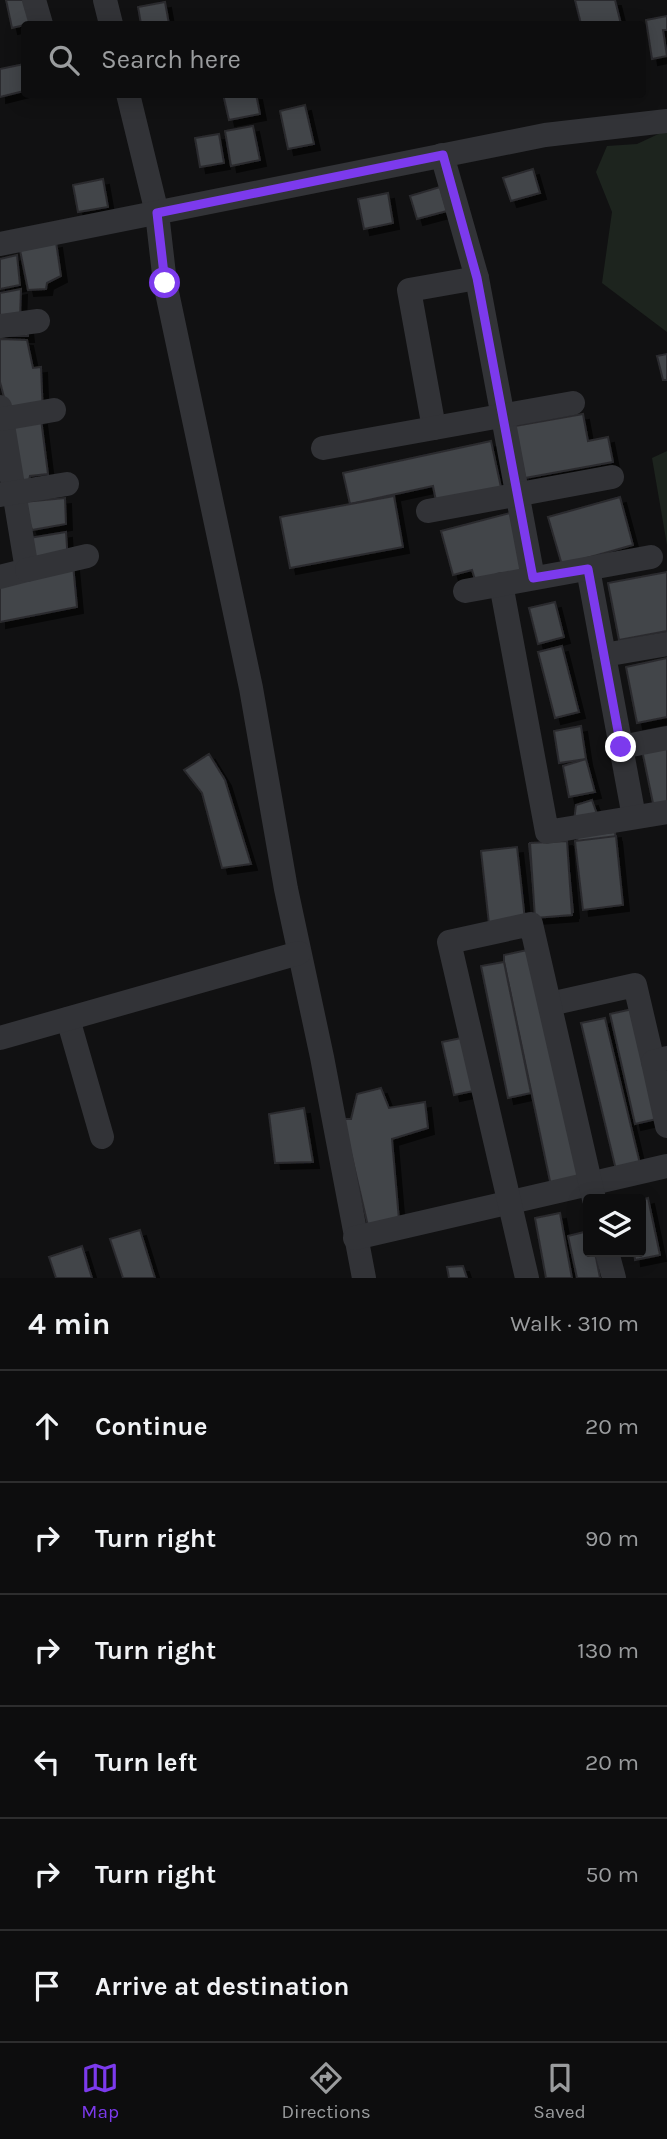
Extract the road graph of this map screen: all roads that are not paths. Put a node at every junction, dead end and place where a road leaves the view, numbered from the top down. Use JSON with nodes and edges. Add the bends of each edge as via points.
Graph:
{"nodes":[{"id":1,"x":34,"y":0,"type":"edge"},
{"id":2,"x":105,"y":0,"type":"edge"},
{"id":3,"x":40,"y":21,"type":"edge"},
{"id":4,"x":110,"y":21,"type":"edge"},
{"id":5,"x":129,"y":98,"type":"edge"},
{"id":6,"x":667,"y":121,"type":"edge"},
{"id":7,"x":443,"y":155,"type":"junction"},
{"id":8,"x":157,"y":213,"type":"junction"},
{"id":9,"x":0,"y":244,"type":"edge"},
{"id":10,"x":477,"y":278,"type":"junction"},
{"id":11,"x":38,"y":321,"type":"dead end"},
{"id":12,"x":0,"y":326,"type":"edge"},
{"id":13,"x":573,"y":403,"type":"dead end"},
{"id":14,"x":54,"y":410,"type":"dead end"},
{"id":15,"x":1,"y":413,"type":"edge"},
{"id":16,"x":503,"y":415,"type":"junction"},
{"id":17,"x":435,"y":428,"type":"junction"},
{"id":18,"x":323,"y":448,"type":"dead end"},
{"id":19,"x":612,"y":477,"type":"dead end"},
{"id":20,"x":67,"y":484,"type":"dead end"},
{"id":21,"x":6,"y":494,"type":"edge"},
{"id":22,"x":517,"y":495,"type":"junction"},
{"id":23,"x":428,"y":510,"type":"dead end"},
{"id":24,"x":87,"y":556,"type":"dead end"},
{"id":25,"x":651,"y":557,"type":"dead end"},
{"id":26,"x":588,"y":569,"type":"junction"},
{"id":27,"x":27,"y":570,"type":"junction"},
{"id":28,"x":0,"y":577,"type":"edge"},
{"id":29,"x":533,"y":578,"type":"junction"},
{"id":30,"x":501,"y":584,"type":"junction"},
{"id":31,"x":465,"y":591,"type":"dead end"},
{"id":32,"x":667,"y":644,"type":"edge"},
{"id":33,"x":604,"y":655,"type":"junction"},
{"id":34,"x":667,"y":738,"type":"edge"},
{"id":35,"x":621,"y":747,"type":"junction"},
{"id":36,"x":667,"y":812,"type":"edge"},
{"id":37,"x":634,"y":817,"type":"junction"},
{"id":38,"x":299,"y":953,"type":"junction"},
{"id":39,"x":550,"y":1004,"type":"junction"},
{"id":40,"x":68,"y":1019,"type":"junction"},
{"id":41,"x":0,"y":1038,"type":"edge"},
{"id":42,"x":660,"y":1060,"type":"edge"},
{"id":43,"x":667,"y":1126,"type":"edge"},
{"id":44,"x":102,"y":1137,"type":"dead end"},
{"id":45,"x":667,"y":1166,"type":"edge"},
{"id":46,"x":592,"y":1191,"type":"edge"},
{"id":47,"x":508,"y":1202,"type":"junction"},
{"id":48,"x":355,"y":1238,"type":"junction"},
{"id":49,"x":608,"y":1257,"type":"edge"},
{"id":50,"x":365,"y":1278,"type":"edge"},
{"id":51,"x":527,"y":1278,"type":"edge"},
{"id":52,"x":614,"y":1278,"type":"edge"}],
"edges":[{"from":1,"to":3,"type":"street"},
{"from":2,"to":4,"type":"street"},
{"from":5,"to":8,"type":"street"},
{"from":6,"to":7,"type":"street","via":[[545,135]]},
{"from":7,"to":8,"type":"street"},
{"from":7,"to":10,"type":"street"},
{"from":8,"to":9,"type":"street"},
{"from":8,"to":38,"type":"street","via":[[165,283],[251,688]]},
{"from":10,"to":16,"type":"street"},
{"from":10,"to":17,"type":"street","via":[[409,290]]},
{"from":11,"to":12,"type":"street"},
{"from":13,"to":16,"type":"street"},
{"from":14,"to":15,"type":"street"},
{"from":15,"to":21,"type":"street"},
{"from":16,"to":17,"type":"street"},
{"from":16,"to":22,"type":"street"},
{"from":17,"to":18,"type":"street"},
{"from":19,"to":22,"type":"street"},
{"from":20,"to":21,"type":"street"},
{"from":21,"to":27,"type":"street"},
{"from":22,"to":23,"type":"street"},
{"from":22,"to":29,"type":"street"},
{"from":24,"to":27,"type":"street"},
{"from":25,"to":26,"type":"street"},
{"from":26,"to":29,"type":"street"},
{"from":26,"to":33,"type":"street"},
{"from":27,"to":28,"type":"street"},
{"from":29,"to":30,"type":"street"},
{"from":30,"to":31,"type":"street"},
{"from":30,"to":37,"type":"street","via":[[547,832]]},
{"from":32,"to":33,"type":"street"},
{"from":33,"to":35,"type":"street"},
{"from":34,"to":35,"type":"street"},
{"from":35,"to":37,"type":"street"},
{"from":36,"to":37,"type":"street"},
{"from":38,"to":40,"type":"street"},
{"from":38,"to":48,"type":"street"},
{"from":39,"to":42,"type":"street","via":[[635,985]]},
{"from":39,"to":46,"type":"street"},
{"from":39,"to":47,"type":"street","via":[[531,924],[449,943]]},
{"from":40,"to":41,"type":"street"},
{"from":40,"to":44,"type":"street"},
{"from":42,"to":43,"type":"street"},
{"from":45,"to":46,"type":"street"},
{"from":46,"to":47,"type":"street"},
{"from":47,"to":48,"type":"street"},
{"from":47,"to":51,"type":"street"},
{"from":48,"to":50,"type":"street"},
{"from":49,"to":52,"type":"street"}]}
